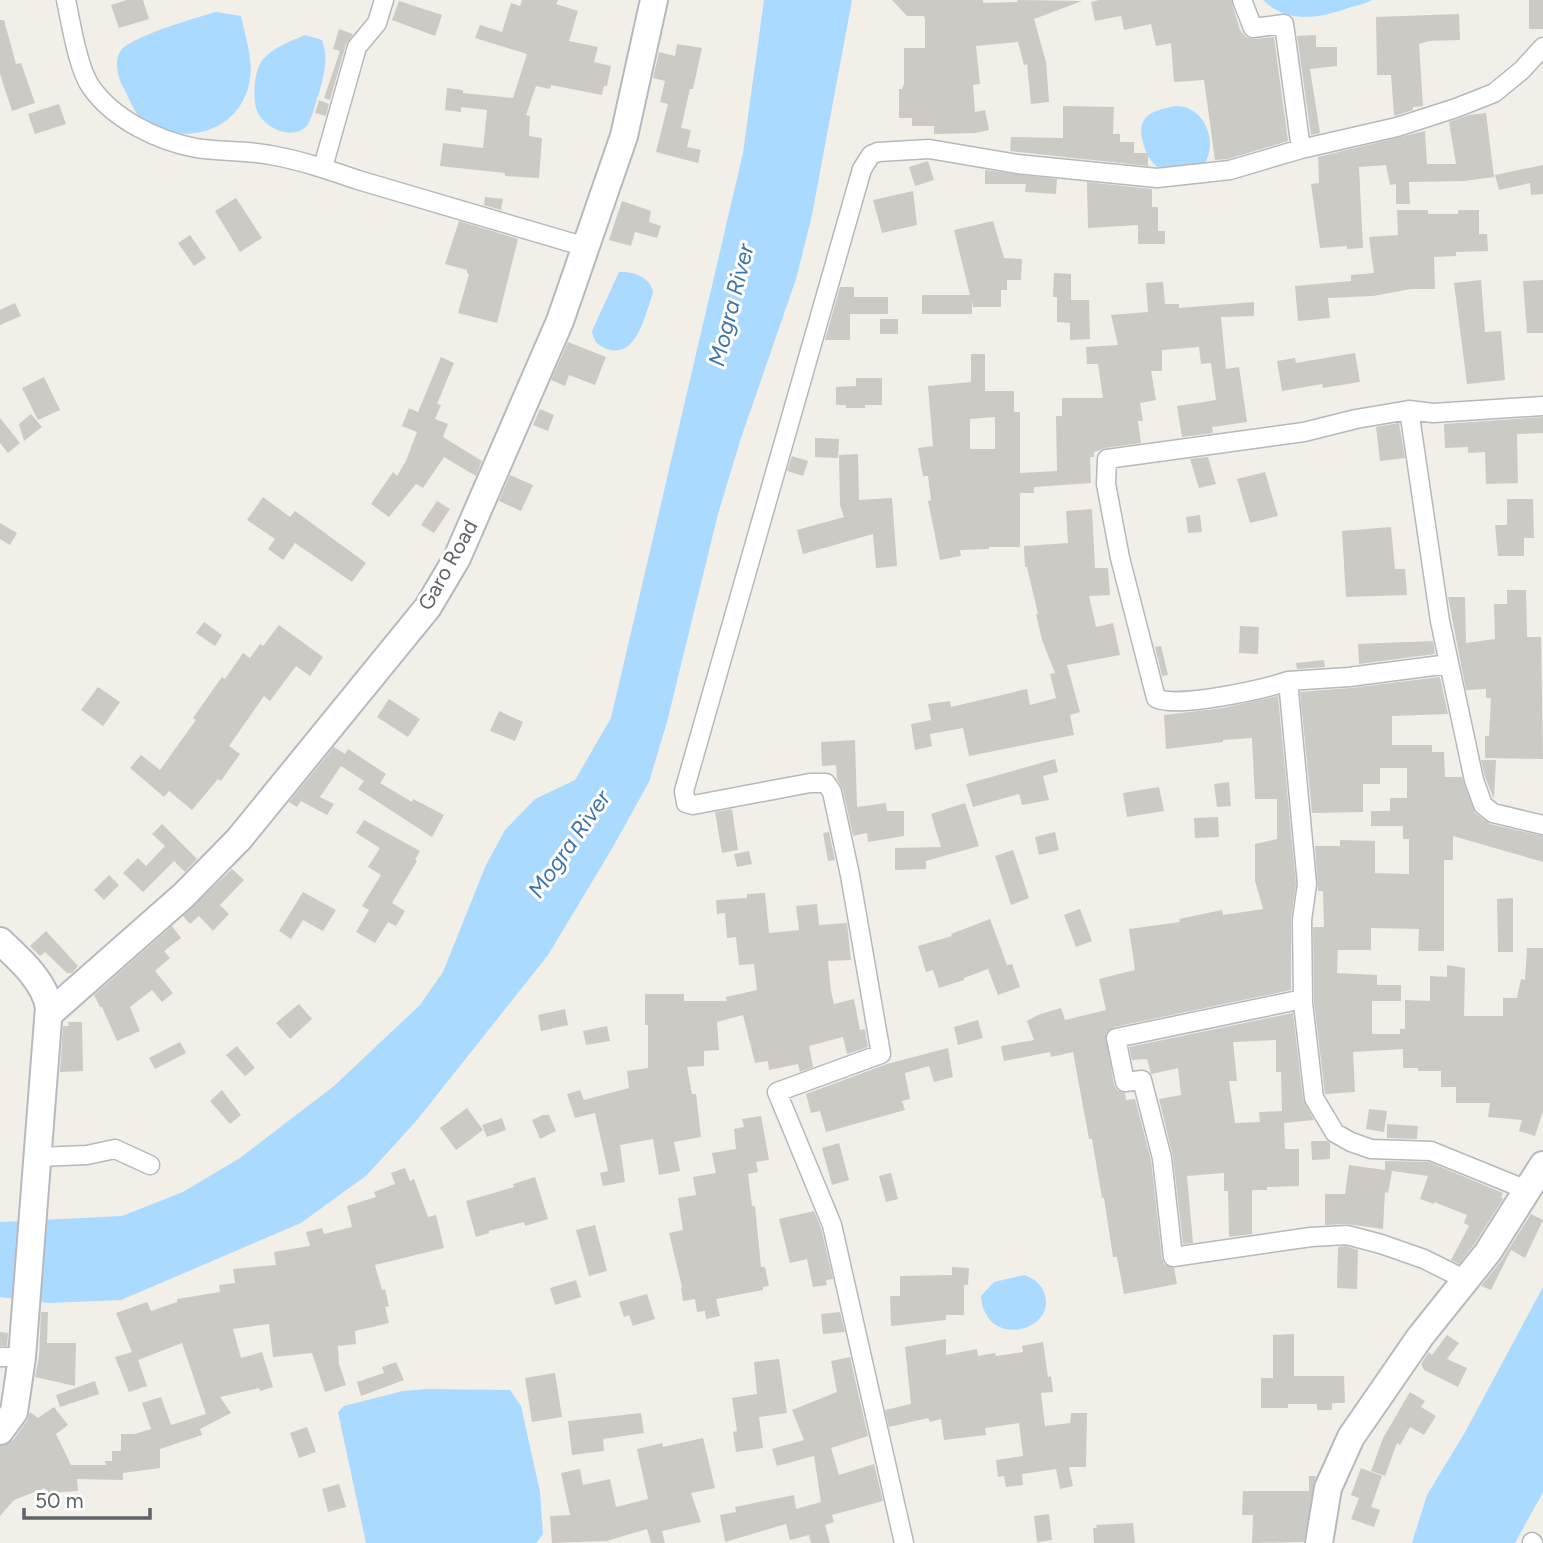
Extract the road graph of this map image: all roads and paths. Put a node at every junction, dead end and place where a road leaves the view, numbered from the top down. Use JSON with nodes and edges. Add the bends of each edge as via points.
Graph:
{"nodes":[{"id":1,"x":66,"y":0,"type":"edge"},
{"id":2,"x":654,"y":0,"type":"edge"},
{"id":3,"x":1242,"y":0,"type":"edge"},
{"id":4,"x":379,"y":1,"type":"edge"},
{"id":5,"x":1543,"y":47,"type":"edge"},
{"id":6,"x":1301,"y":149,"type":"junction"},
{"id":7,"x":323,"y":167,"type":"junction"},
{"id":8,"x":586,"y":247,"type":"junction"},
{"id":9,"x":1543,"y":406,"type":"edge"},
{"id":10,"x":1409,"y":411,"type":"junction"},
{"id":11,"x":1449,"y":664,"type":"junction"},
{"id":12,"x":1288,"y":681,"type":"junction"},
{"id":13,"x":1543,"y":825,"type":"edge"},
{"id":14,"x":0,"y":941,"type":"edge"},
{"id":15,"x":1303,"y":999,"type":"junction"},
{"id":16,"x":50,"y":1014,"type":"junction"},
{"id":17,"x":39,"y":1162,"type":"junction"},
{"id":18,"x":1543,"y":1165,"type":"edge"},
{"id":19,"x":150,"y":1166,"type":"dead end"},
{"id":20,"x":1527,"y":1190,"type":"junction"},
{"id":21,"x":1466,"y":1280,"type":"junction"},
{"id":22,"x":11,"y":1357,"type":"edge"},
{"id":23,"x":0,"y":1431,"type":"edge"},
{"id":24,"x":904,"y":1543,"type":"edge"},
{"id":25,"x":1319,"y":1543,"type":"edge"}],
"edges":[{"from":1,"to":7,"type":"street","via":[[90,86],[134,125],[196,148],[270,155]]},
{"from":2,"to":8,"type":"street","name":"Garo Road","via":[[624,135]]},
{"from":3,"to":6,"type":"street","via":[[1253,27],[1284,24]]},
{"from":4,"to":7,"type":"street","via":[[377,23],[357,47]]},
{"from":5,"to":6,"type":"street","via":[[1494,93],[1398,127]]},
{"from":6,"to":24,"type":"street","via":[[1230,170],[1157,178],[1017,164],[929,149],[871,155],[862,169],[684,791],[686,803],[693,805],[810,783],[826,783],[832,792],[881,1054],[777,1092],[832,1226]]},
{"from":7,"to":8,"type":"street"},
{"from":8,"to":16,"type":"street","name":"Garo Road","via":[[560,321],[457,558],[428,607],[239,839],[184,895]]},
{"from":9,"to":10,"type":"street"},
{"from":10,"to":11,"type":"street"},
{"from":10,"to":12,"type":"street","via":[[1304,432],[1107,459],[1120,558],[1156,698],[1179,702]]},
{"from":11,"to":12,"type":"street"},
{"from":11,"to":13,"type":"street","via":[[1483,806],[1493,813]]},
{"from":12,"to":15,"type":"street","via":[[1307,884],[1302,920]]},
{"from":14,"to":16,"type":"street","via":[[26,964],[46,997]]},
{"from":15,"to":20,"type":"street","via":[[1314,1098],[1335,1133],[1371,1149],[1431,1151]]},
{"from":15,"to":21,"type":"street","via":[[1116,1038],[1125,1082],[1142,1080],[1149,1105],[1162,1158],[1172,1257],[1347,1235],[1424,1259]]},
{"from":16,"to":17,"type":"street"},
{"from":17,"to":19,"type":"street","via":[[115,1149]]},
{"from":17,"to":22,"type":"street","via":[[26,1329]]},
{"from":18,"to":20,"type":"street"},
{"from":20,"to":21,"type":"street"},
{"from":21,"to":25,"type":"street","via":[[1351,1437],[1328,1488]]},
{"from":22,"to":23,"type":"street","via":[[14,1412]]}]}
